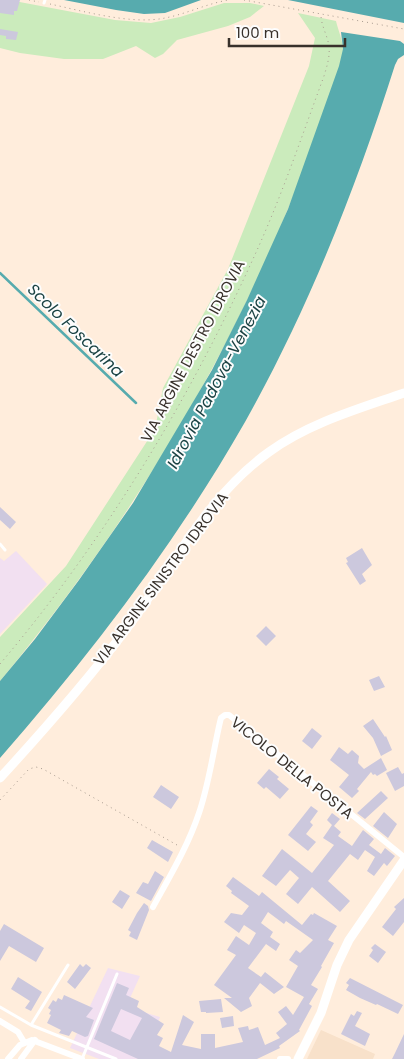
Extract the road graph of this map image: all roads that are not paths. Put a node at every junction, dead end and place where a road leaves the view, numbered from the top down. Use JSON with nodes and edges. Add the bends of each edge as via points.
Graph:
{"nodes":[{"id":1,"x":404,"y":393,"type":"edge"},
{"id":2,"x":0,"y":544,"type":"edge"},
{"id":3,"x":5,"y":550,"type":"dead end"},
{"id":4,"x":0,"y":778,"type":"edge"},
{"id":5,"x":404,"y":859,"type":"edge"},
{"id":6,"x":154,"y":906,"type":"dead end"},
{"id":7,"x":68,"y":965,"type":"dead end"},
{"id":8,"x":118,"y":974,"type":"dead end"},
{"id":9,"x":0,"y":1007,"type":"edge"},
{"id":10,"x":0,"y":1020,"type":"edge"},
{"id":11,"x":30,"y":1025,"type":"junction"},
{"id":12,"x":35,"y":1040,"type":"junction"},
{"id":13,"x":24,"y":1042,"type":"junction"},
{"id":14,"x":87,"y":1048,"type":"junction"},
{"id":15,"x":8,"y":1059,"type":"edge"},
{"id":16,"x":21,"y":1059,"type":"edge"},
{"id":17,"x":82,"y":1059,"type":"edge"},
{"id":18,"x":116,"y":1059,"type":"edge"},
{"id":19,"x":280,"y":1059,"type":"edge"},
{"id":20,"x":288,"y":1059,"type":"edge"},
{"id":21,"x":298,"y":1059,"type":"edge"}],
"edges":[{"from":1,"to":4,"type":"main road","name":"VIA ARGINE SINISTRO IDROVIA","via":[[300,433],[268,452],[241,476],[209,511],[99,664]]},
{"from":2,"to":3,"type":"lane"},
{"from":5,"to":6,"type":"street","name":"VICOLO DELLA POSTA","via":[[229,715],[225,715],[221,718],[204,798],[184,849]]},
{"from":5,"to":21,"type":"main road","via":[[349,940],[321,1014]]},
{"from":7,"to":11,"type":"lane"},
{"from":8,"to":14,"type":"lane"},
{"from":9,"to":11,"type":"lane"},
{"from":10,"to":13,"type":"street","via":[[18,1032]]},
{"from":11,"to":14,"type":"lane"},
{"from":12,"to":13,"type":"street"},
{"from":12,"to":16,"type":"street"},
{"from":12,"to":17,"type":"street"},
{"from":13,"to":15,"type":"street"},
{"from":14,"to":17,"type":"lane"},
{"from":14,"to":18,"type":"lane"},
{"from":19,"to":20,"type":"street"}]}
